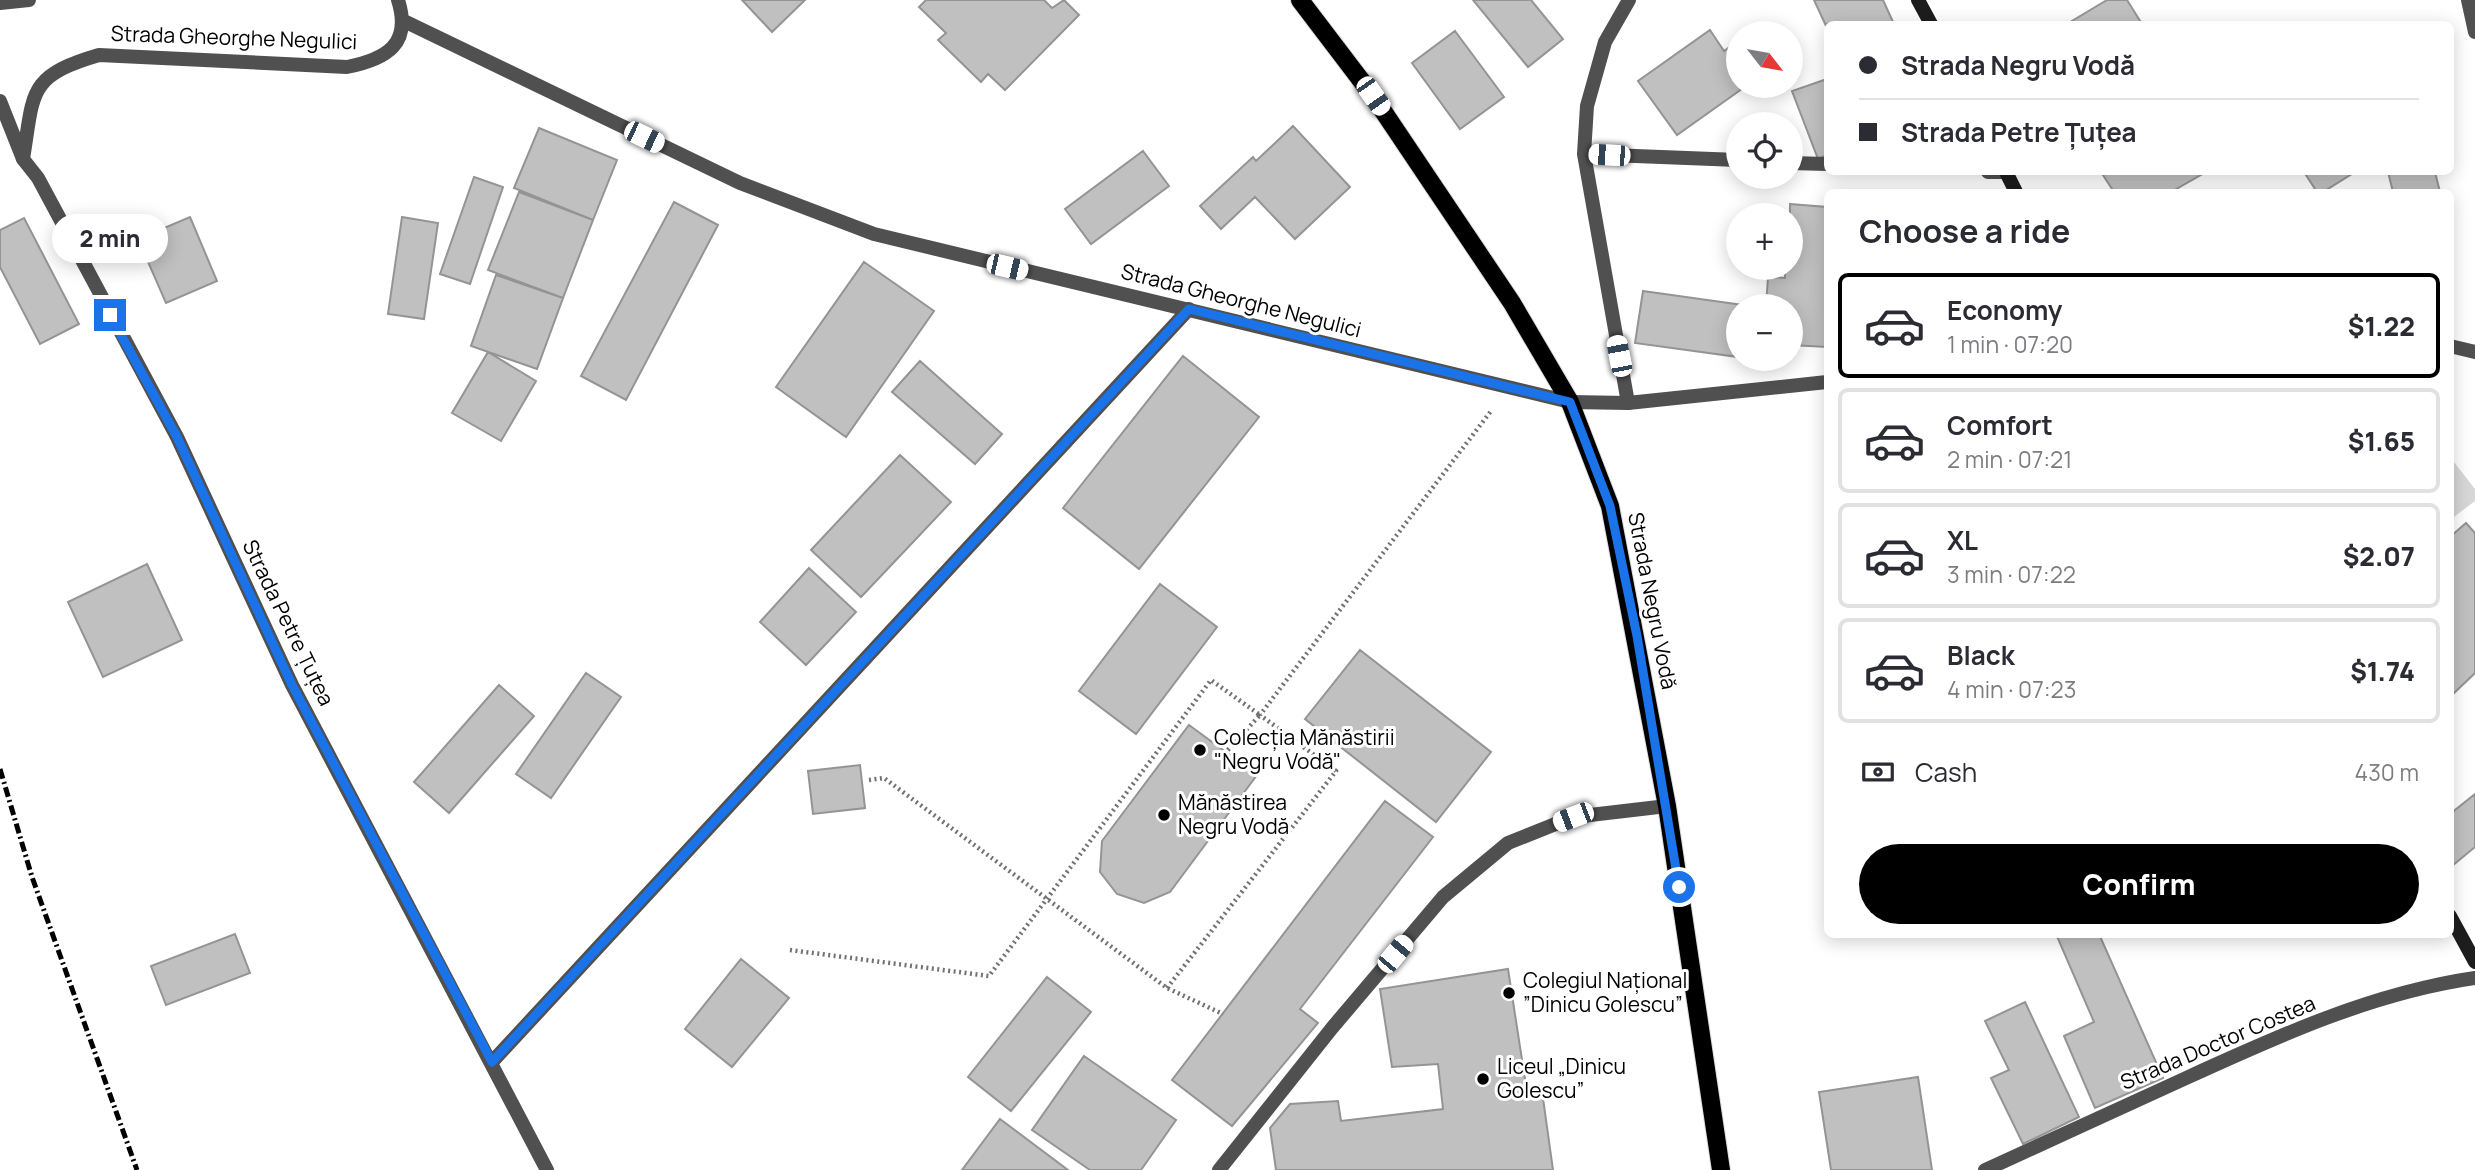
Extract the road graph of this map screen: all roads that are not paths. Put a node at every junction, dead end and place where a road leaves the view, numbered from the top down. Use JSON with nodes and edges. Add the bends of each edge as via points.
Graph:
{"nodes":[{"id":1,"x":29,"y":0,"type":"edge"},
{"id":2,"x":398,"y":0,"type":"edge"},
{"id":3,"x":1300,"y":0,"type":"edge"},
{"id":4,"x":1629,"y":0,"type":"edge"},
{"id":5,"x":1918,"y":0,"type":"edge"},
{"id":6,"x":2468,"y":0,"type":"edge"},
{"id":7,"x":0,"y":3,"type":"edge"},
{"id":8,"x":404,"y":20,"type":"junction"},
{"id":9,"x":1929,"y":21,"type":"edge"},
{"id":10,"x":2475,"y":32,"type":"edge"},
{"id":11,"x":0,"y":101,"type":"edge"},
{"id":12,"x":1584,"y":154,"type":"junction"},
{"id":13,"x":23,"y":159,"type":"junction"},
{"id":14,"x":1726,"y":160,"type":"edge"},
{"id":15,"x":1803,"y":163,"type":"edge"},
{"id":16,"x":1824,"y":164,"type":"edge"},
{"id":17,"x":1189,"y":309,"type":"junction"},
{"id":18,"x":2454,"y":347,"type":"edge"},
{"id":19,"x":2475,"y":352,"type":"edge"},
{"id":20,"x":1824,"y":382,"type":"edge"},
{"id":21,"x":1570,"y":402,"type":"junction"},
{"id":22,"x":1628,"y":403,"type":"junction"},
{"id":23,"x":1667,"y":806,"type":"junction"},
{"id":24,"x":2454,"y":923,"type":"edge"},
{"id":25,"x":2475,"y":962,"type":"edge"},
{"id":26,"x":2475,"y":978,"type":"edge"},
{"id":27,"x":492,"y":1062,"type":"junction"},
{"id":28,"x":547,"y":1170,"type":"edge"},
{"id":29,"x":1219,"y":1170,"type":"edge"},
{"id":30,"x":1721,"y":1170,"type":"edge"},
{"id":31,"x":1985,"y":1170,"type":"edge"}],
"edges":[{"from":1,"to":7,"type":"street"},
{"from":2,"to":8,"type":"street"},
{"from":3,"to":21,"type":"main road","name":"Strada Negru Vodă","via":[[1446,202]]},
{"from":4,"to":12,"type":"street","via":[[1605,41],[1587,106]]},
{"from":5,"to":9,"type":"main road"},
{"from":6,"to":10,"type":"street"},
{"from":8,"to":13,"type":"street","name":"Strada Gheorghe Negulici","via":[[393,49],[370,63],[347,67],[99,55],[65,65],[46,76],[37,88]]},
{"from":8,"to":17,"type":"street","name":"Strada Gheorghe Negulici","via":[[740,183],[874,234]]},
{"from":11,"to":13,"type":"street","name":"Strada Petre Țuțea"},
{"from":12,"to":14,"type":"street"},
{"from":12,"to":22,"type":"street"},
{"from":13,"to":27,"type":"street","name":"Strada Petre Țuțea","via":[[38,178],[177,437],[292,685]]},
{"from":15,"to":16,"type":"street"},
{"from":17,"to":21,"type":"street","name":"Strada Gheorghe Negulici"},
{"from":17,"to":27,"type":"street"},
{"from":18,"to":19,"type":"street"},
{"from":20,"to":22,"type":"street","name":"Strada Gheorghe Negulici"},
{"from":21,"to":22,"type":"street","name":"Strada Gheorghe Negulici"},
{"from":21,"to":23,"type":"main road","name":"Strada Negru Vodă","via":[[1610,506]]},
{"from":23,"to":29,"type":"street","via":[[1573,817],[1508,843],[1443,897]]},
{"from":23,"to":30,"type":"main road","name":"Strada Negru Vodă"},
{"from":24,"to":25,"type":"main road"},
{"from":26,"to":31,"type":"street","name":"Strada Doctor Costea","via":[[2378,998],[2250,1048]]},
{"from":27,"to":28,"type":"street","name":"Strada Petre Țuțea"}]}
